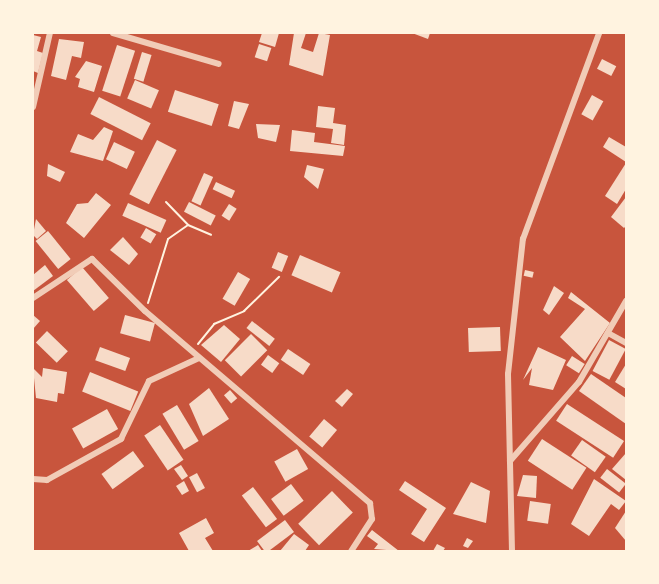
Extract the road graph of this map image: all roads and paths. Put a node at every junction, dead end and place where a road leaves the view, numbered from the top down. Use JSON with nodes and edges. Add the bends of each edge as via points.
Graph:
{"nodes":[{"id":1,"x":50,"y":33,"type":"edge"},
{"id":2,"x":113,"y":33,"type":"edge"},
{"id":3,"x":599,"y":33,"type":"edge"},
{"id":4,"x":219,"y":64,"type":"dead end"},
{"id":5,"x":33,"y":106,"type":"edge"},
{"id":6,"x":166,"y":202,"type":"dead end"},
{"id":7,"x":188,"y":225,"type":"junction"},
{"id":8,"x":212,"y":235,"type":"dead end"},
{"id":9,"x":279,"y":277,"type":"dead end"},
{"id":10,"x":33,"y":298,"type":"edge"},
{"id":11,"x":626,"y":301,"type":"edge"},
{"id":12,"x":145,"y":311,"type":"junction"},
{"id":13,"x":608,"y":333,"type":"junction"},
{"id":14,"x":626,"y":343,"type":"edge"},
{"id":15,"x":199,"y":358,"type":"junction"},
{"id":16,"x":510,"y":461,"type":"junction"},
{"id":17,"x":33,"y":479,"type":"edge"},
{"id":18,"x":351,"y":551,"type":"edge"},
{"id":19,"x":512,"y":551,"type":"edge"}],
"edges":[{"from":1,"to":5,"type":"street"},
{"from":2,"to":4,"type":"street"},
{"from":3,"to":16,"type":"street","via":[[523,239],[508,374]]},
{"from":6,"to":7,"type":"path"},
{"from":7,"to":8,"type":"path"},
{"from":7,"to":12,"type":"path","via":[[168,239]]},
{"from":9,"to":15,"type":"path","via":[[244,311],[214,324],[198,343]]},
{"from":10,"to":12,"type":"street","via":[[92,259]]},
{"from":11,"to":13,"type":"street"},
{"from":12,"to":15,"type":"street"},
{"from":13,"to":14,"type":"street"},
{"from":13,"to":16,"type":"street","via":[[579,382]]},
{"from":15,"to":17,"type":"street","via":[[148,381],[121,439],[47,480]]},
{"from":15,"to":18,"type":"street","via":[[369,503],[372,519]]},
{"from":16,"to":19,"type":"street"}]}
